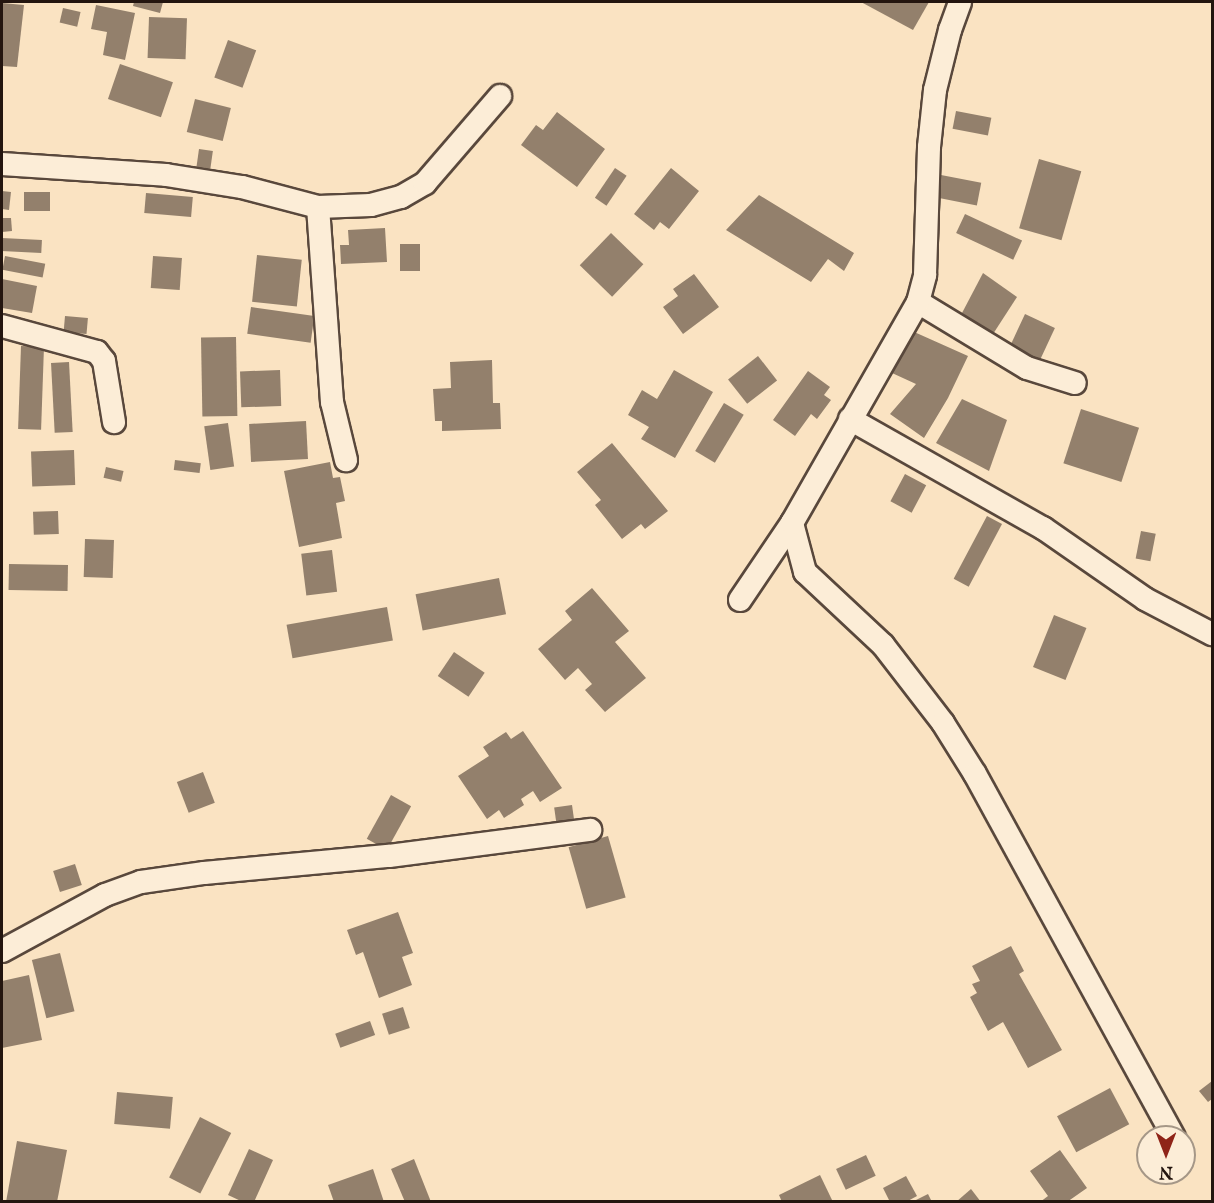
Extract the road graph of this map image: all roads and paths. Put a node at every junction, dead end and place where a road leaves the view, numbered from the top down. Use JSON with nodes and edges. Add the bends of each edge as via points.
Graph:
{"nodes":[{"id":1,"x":960,"y":2,"type":"edge"},
{"id":2,"x":500,"y":96,"type":"dead end"},
{"id":3,"x":2,"y":164,"type":"edge"},
{"id":4,"x":318,"y":207,"type":"junction"},
{"id":5,"x":918,"y":302,"type":"junction"},
{"id":6,"x":2,"y":326,"type":"edge"},
{"id":7,"x":1075,"y":383,"type":"dead end"},
{"id":8,"x":850,"y":419,"type":"junction"},
{"id":9,"x":114,"y":422,"type":"dead end"},
{"id":10,"x":346,"y":460,"type":"dead end"},
{"id":11,"x":792,"y":523,"type":"junction"},
{"id":12,"x":740,"y":600,"type":"dead end"},
{"id":13,"x":1212,"y":634,"type":"edge"},
{"id":14,"x":590,"y":830,"type":"dead end"},
{"id":15,"x":2,"y":951,"type":"edge"},
{"id":16,"x":1167,"y":1125,"type":"edge"}],
"edges":[{"from":1,"to":5,"type":"street","via":[[935,90],[925,275]]},
{"from":2,"to":4,"type":"street","via":[[425,183],[401,197],[371,205]]},
{"from":3,"to":4,"type":"street","via":[[166,175],[242,187]]},
{"from":4,"to":10,"type":"street","via":[[332,402]]},
{"from":5,"to":7,"type":"street","via":[[1027,368]]},
{"from":5,"to":8,"type":"street"},
{"from":6,"to":9,"type":"street","via":[[97,352],[104,361]]},
{"from":8,"to":11,"type":"street"},
{"from":8,"to":13,"type":"street","via":[[1043,528],[1145,599]]},
{"from":11,"to":12,"type":"street"},
{"from":11,"to":16,"type":"street","via":[[805,572],[883,645],[943,723],[975,774]]},
{"from":14,"to":15,"type":"street","via":[[141,882],[105,895]]}]}
